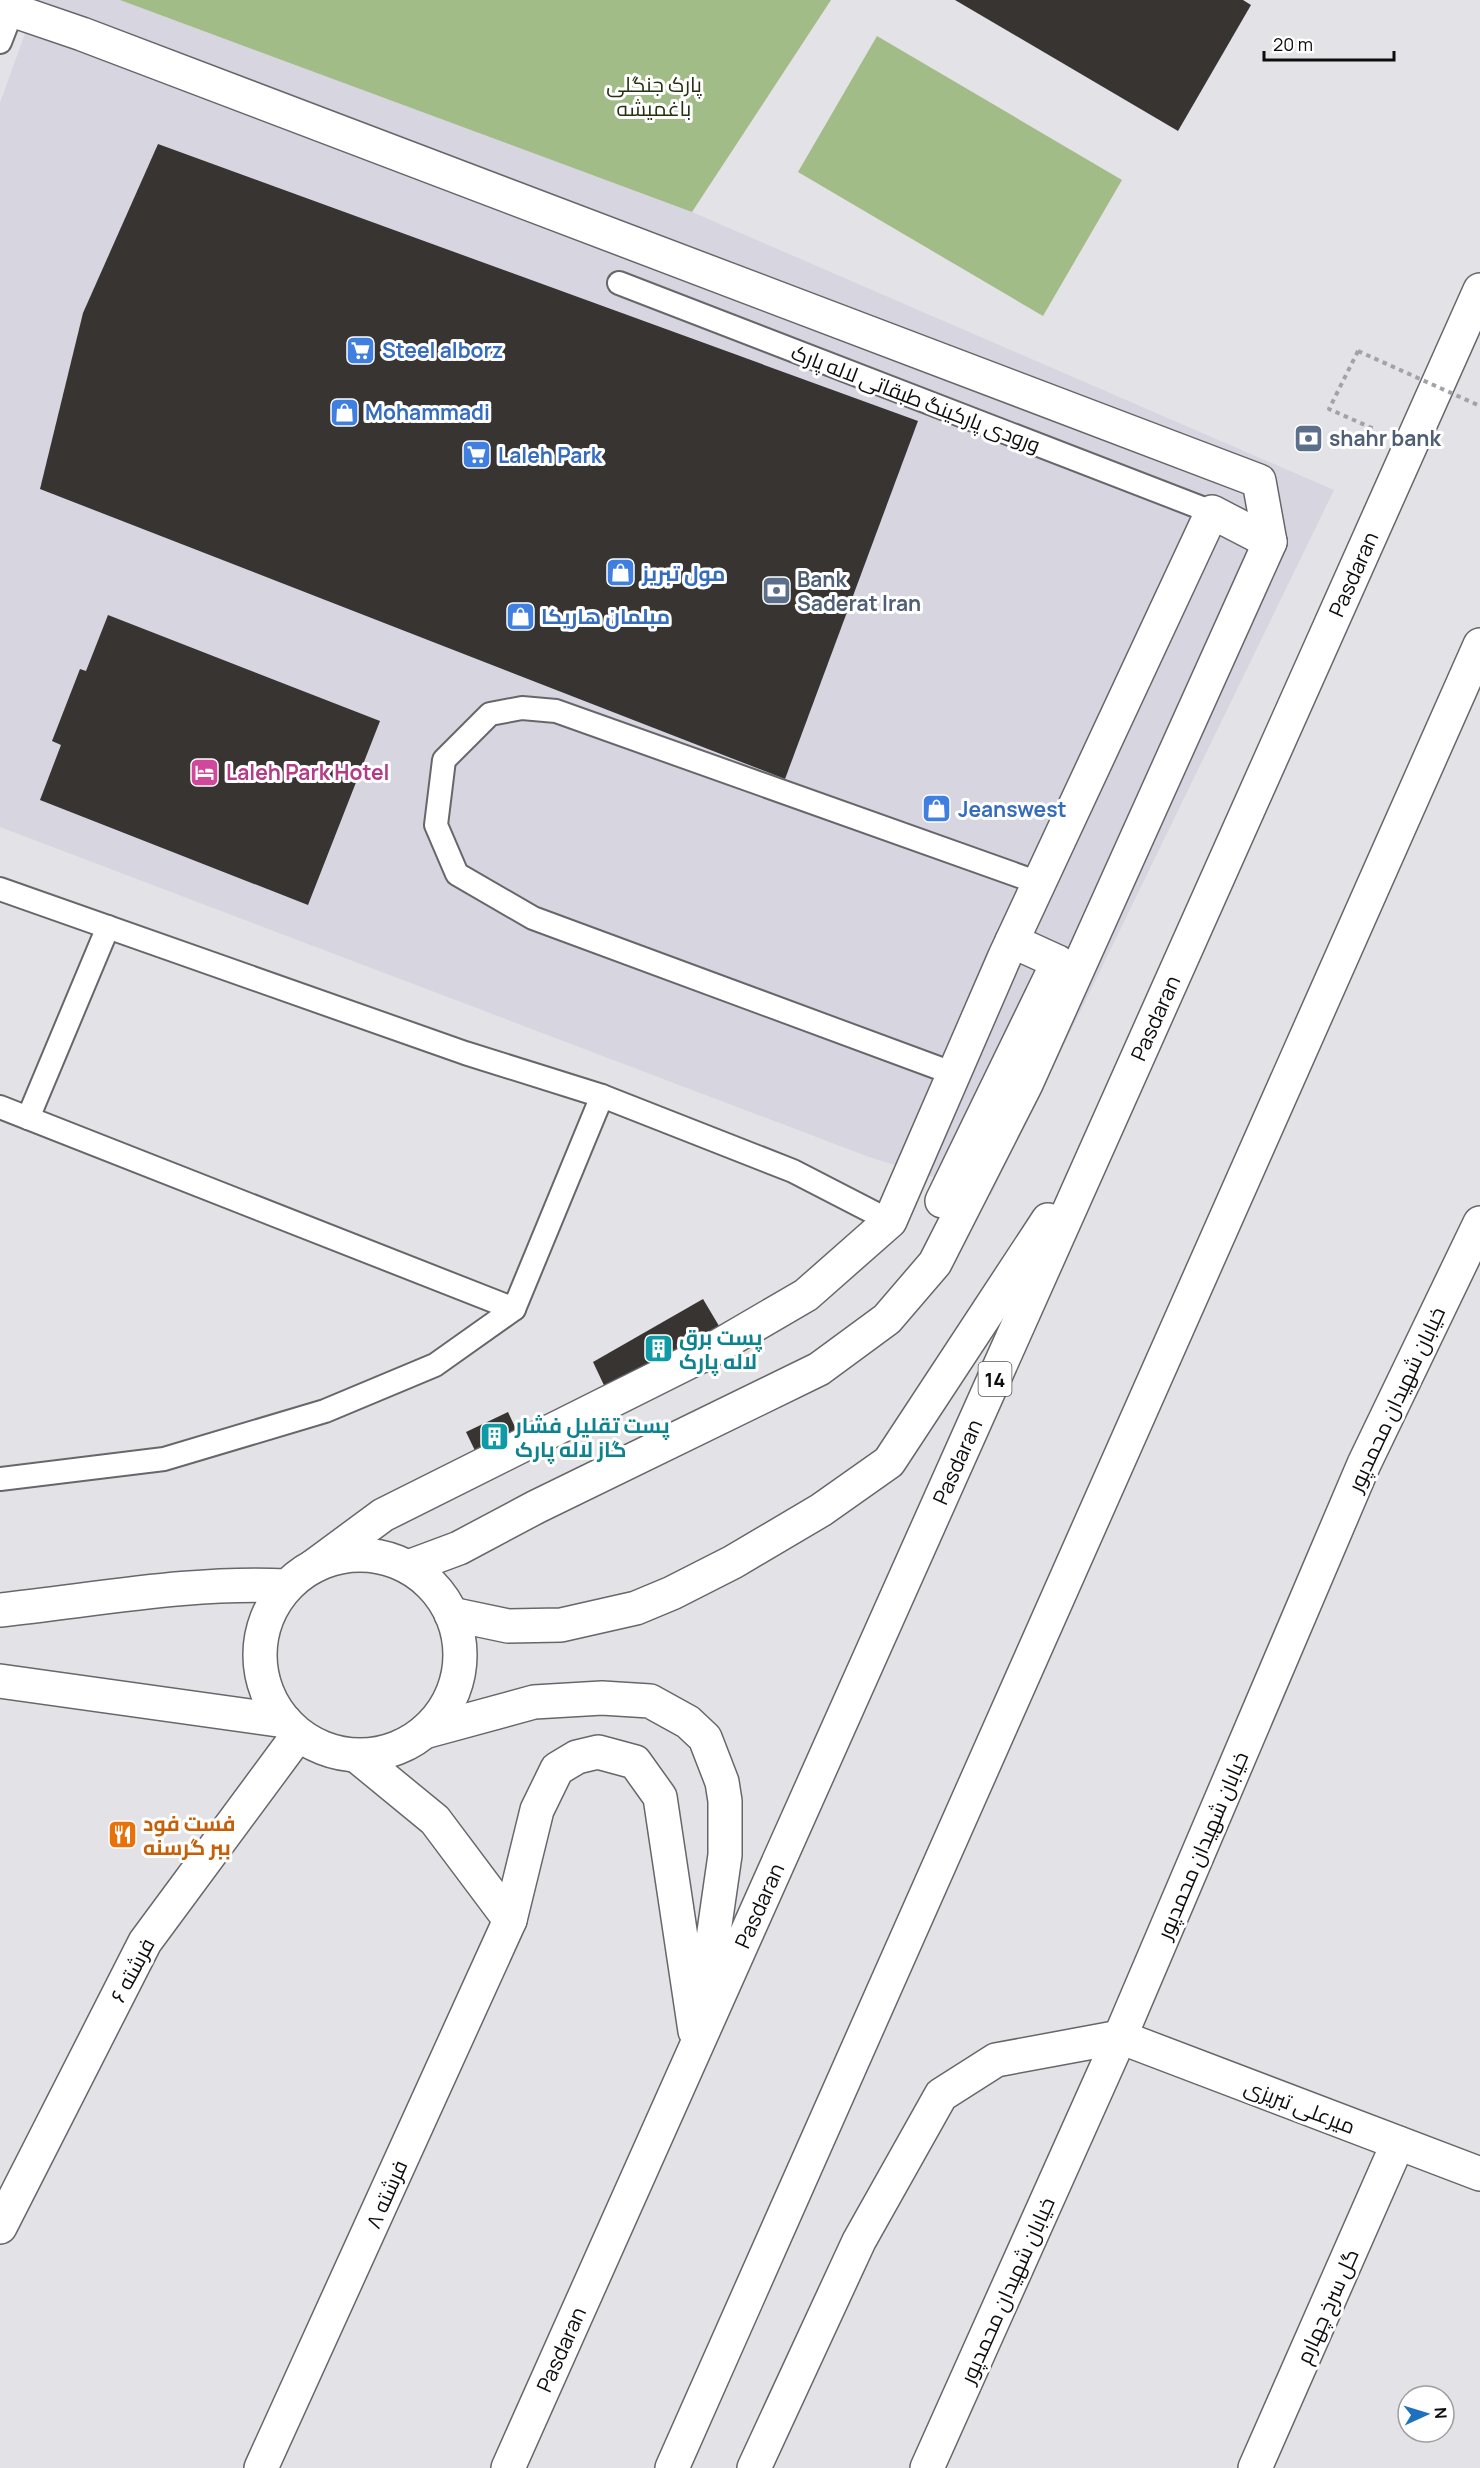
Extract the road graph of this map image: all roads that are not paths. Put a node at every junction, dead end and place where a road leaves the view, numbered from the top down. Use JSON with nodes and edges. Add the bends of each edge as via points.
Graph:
{"nodes":[{"id":1,"x":6,"y":8,"type":"edge"},
{"id":2,"x":0,"y":42,"type":"edge"},
{"id":3,"x":619,"y":283,"type":"dead end"},
{"id":4,"x":1480,"y":290,"type":"edge"},
{"id":5,"x":1212,"y":512,"type":"junction"},
{"id":6,"x":1270,"y":542,"type":"junction"},
{"id":7,"x":1480,"y":645,"type":"edge"},
{"id":8,"x":1039,"y":883,"type":"junction"},
{"id":9,"x":0,"y":889,"type":"edge"},
{"id":10,"x":108,"y":927,"type":"junction"},
{"id":11,"x":1012,"y":941,"type":"junction"},
{"id":12,"x":952,"y":1073,"type":"junction"},
{"id":13,"x":602,"y":1096,"type":"junction"},
{"id":14,"x":0,"y":1107,"type":"edge"},
{"id":15,"x":28,"y":1118,"type":"junction"},
{"id":16,"x":1101,"y":1141,"type":"junction"},
{"id":17,"x":890,"y":1221,"type":"junction"},
{"id":18,"x":1480,"y":1223,"type":"edge"},
{"id":19,"x":514,"y":1308,"type":"junction"},
{"id":20,"x":819,"y":1369,"type":"junction"},
{"id":21,"x":0,"y":1479,"type":"edge"},
{"id":22,"x":314,"y":1566,"type":"junction"},
{"id":23,"x":408,"y":1567,"type":"junction"},
{"id":24,"x":287,"y":1586,"type":"junction"},
{"id":25,"x":0,"y":1610,"type":"edge"},
{"id":26,"x":451,"y":1614,"type":"junction"},
{"id":27,"x":0,"y":1680,"type":"edge"},
{"id":28,"x":291,"y":1728,"type":"junction"},
{"id":29,"x":424,"y":1732,"type":"junction"},
{"id":30,"x":357,"y":1756,"type":"junction"},
{"id":31,"x":510,"y":1920,"type":"junction"},
{"id":32,"x":1120,"y":2037,"type":"junction"},
{"id":33,"x":698,"y":2046,"type":"junction"},
{"id":34,"x":1398,"y":2143,"type":"junction"},
{"id":35,"x":1480,"y":2174,"type":"edge"},
{"id":36,"x":0,"y":2227,"type":"edge"},
{"id":37,"x":261,"y":2468,"type":"edge"},
{"id":38,"x":508,"y":2468,"type":"edge"},
{"id":39,"x":672,"y":2468,"type":"edge"},
{"id":40,"x":754,"y":2468,"type":"edge"},
{"id":41,"x":927,"y":2468,"type":"edge"},
{"id":42,"x":1256,"y":2468,"type":"edge"}],
"edges":[{"from":1,"to":2,"type":"lane"},
{"from":1,"to":6,"type":"main road","via":[[1259,481]]},
{"from":3,"to":5,"type":"lane","name":"ورودی پارکینگ طبقاتی لاله پارک"},
{"from":4,"to":16,"type":"main road","name":"Pasdaran","number":"14"},
{"from":5,"to":6,"type":"main road"},
{"from":5,"to":8,"type":"main road"},
{"from":6,"to":20,"type":"main road","via":[[1026,1084],[935,1263],[887,1319]]},
{"from":7,"to":39,"type":"main road"},
{"from":8,"to":11,"type":"main road"},
{"from":8,"to":12,"type":"lane","via":[[556,711],[522,708],[490,714],[444,760],[436,825],[457,874],[533,918]]},
{"from":9,"to":10,"type":"lane"},
{"from":10,"to":13,"type":"lane","via":[[465,1053]]},
{"from":10,"to":15,"type":"lane"},
{"from":11,"to":12,"type":"main road"},
{"from":11,"to":20,"type":"main road","via":[[1058,962],[920,1246]]},
{"from":12,"to":17,"type":"main road"},
{"from":13,"to":17,"type":"lane","via":[[793,1171]]},
{"from":13,"to":19,"type":"lane"},
{"from":14,"to":15,"type":"lane"},
{"from":15,"to":19,"type":"lane"},
{"from":16,"to":26,"type":"main road","via":[[889,1462],[821,1510],[733,1562],[636,1608],[561,1625],[508,1626]]},
{"from":16,"to":33,"type":"main road","name":"Pasdaran","number":"14"},
{"from":17,"to":22,"type":"main road","via":[[806,1295],[703,1355],[383,1515]]},
{"from":18,"to":32,"type":"main road","name":"خیابان شهیدان محمدپور","via":[[1364,1464]]},
{"from":19,"to":21,"type":"lane","via":[[435,1365],[325,1411],[164,1459]]},
{"from":20,"to":23,"type":"main road","via":[[459,1548]]},
{"from":22,"to":23,"type":"main road","via":[[345,1556],[377,1556]]},
{"from":22,"to":24,"type":"main road"},
{"from":23,"to":26,"type":"main road","via":[[434,1587]]},
{"from":24,"to":25,"type":"main road","via":[[183,1589]]},
{"from":24,"to":28,"type":"main road","via":[[270,1611],[261,1639],[260,1668],[269,1696]]},
{"from":26,"to":29,"type":"main road","via":[[459,1645],[457,1677],[446,1707]]},
{"from":27,"to":28,"type":"main road"},
{"from":28,"to":30,"type":"main road","via":[[316,1745]]},
{"from":28,"to":36,"type":"main road","name":"فرشته ۶","via":[[145,1942]]},
{"from":29,"to":30,"type":"main road","via":[[393,1750]]},
{"from":29,"to":33,"type":"main road","via":[[534,1702],[602,1698],[650,1701],[688,1722],[705,1738],[722,1782],[725,1855]]},
{"from":30,"to":31,"type":"main road","via":[[435,1820]]},
{"from":31,"to":33,"type":"main road","name":"فرشته ۸","via":[[537,1810],[558,1768],[597,1752],[635,1762],[660,1797]]},
{"from":31,"to":37,"type":"main road","name":"فرشته ۸"},
{"from":32,"to":34,"type":"main road","name":"میرعلی تبریزی"},
{"from":32,"to":40,"type":"main road","via":[[996,2060],[941,2095],[859,2241]]},
{"from":32,"to":41,"type":"main road","name":"خیابان شهیدان محمدپور"},
{"from":33,"to":38,"type":"main road","name":"Pasdaran","number":"14"},
{"from":34,"to":35,"type":"main road","name":"میرعلی تبریزی"},
{"from":34,"to":42,"type":"main road","name":"گل سرخ چهارم"}]}
